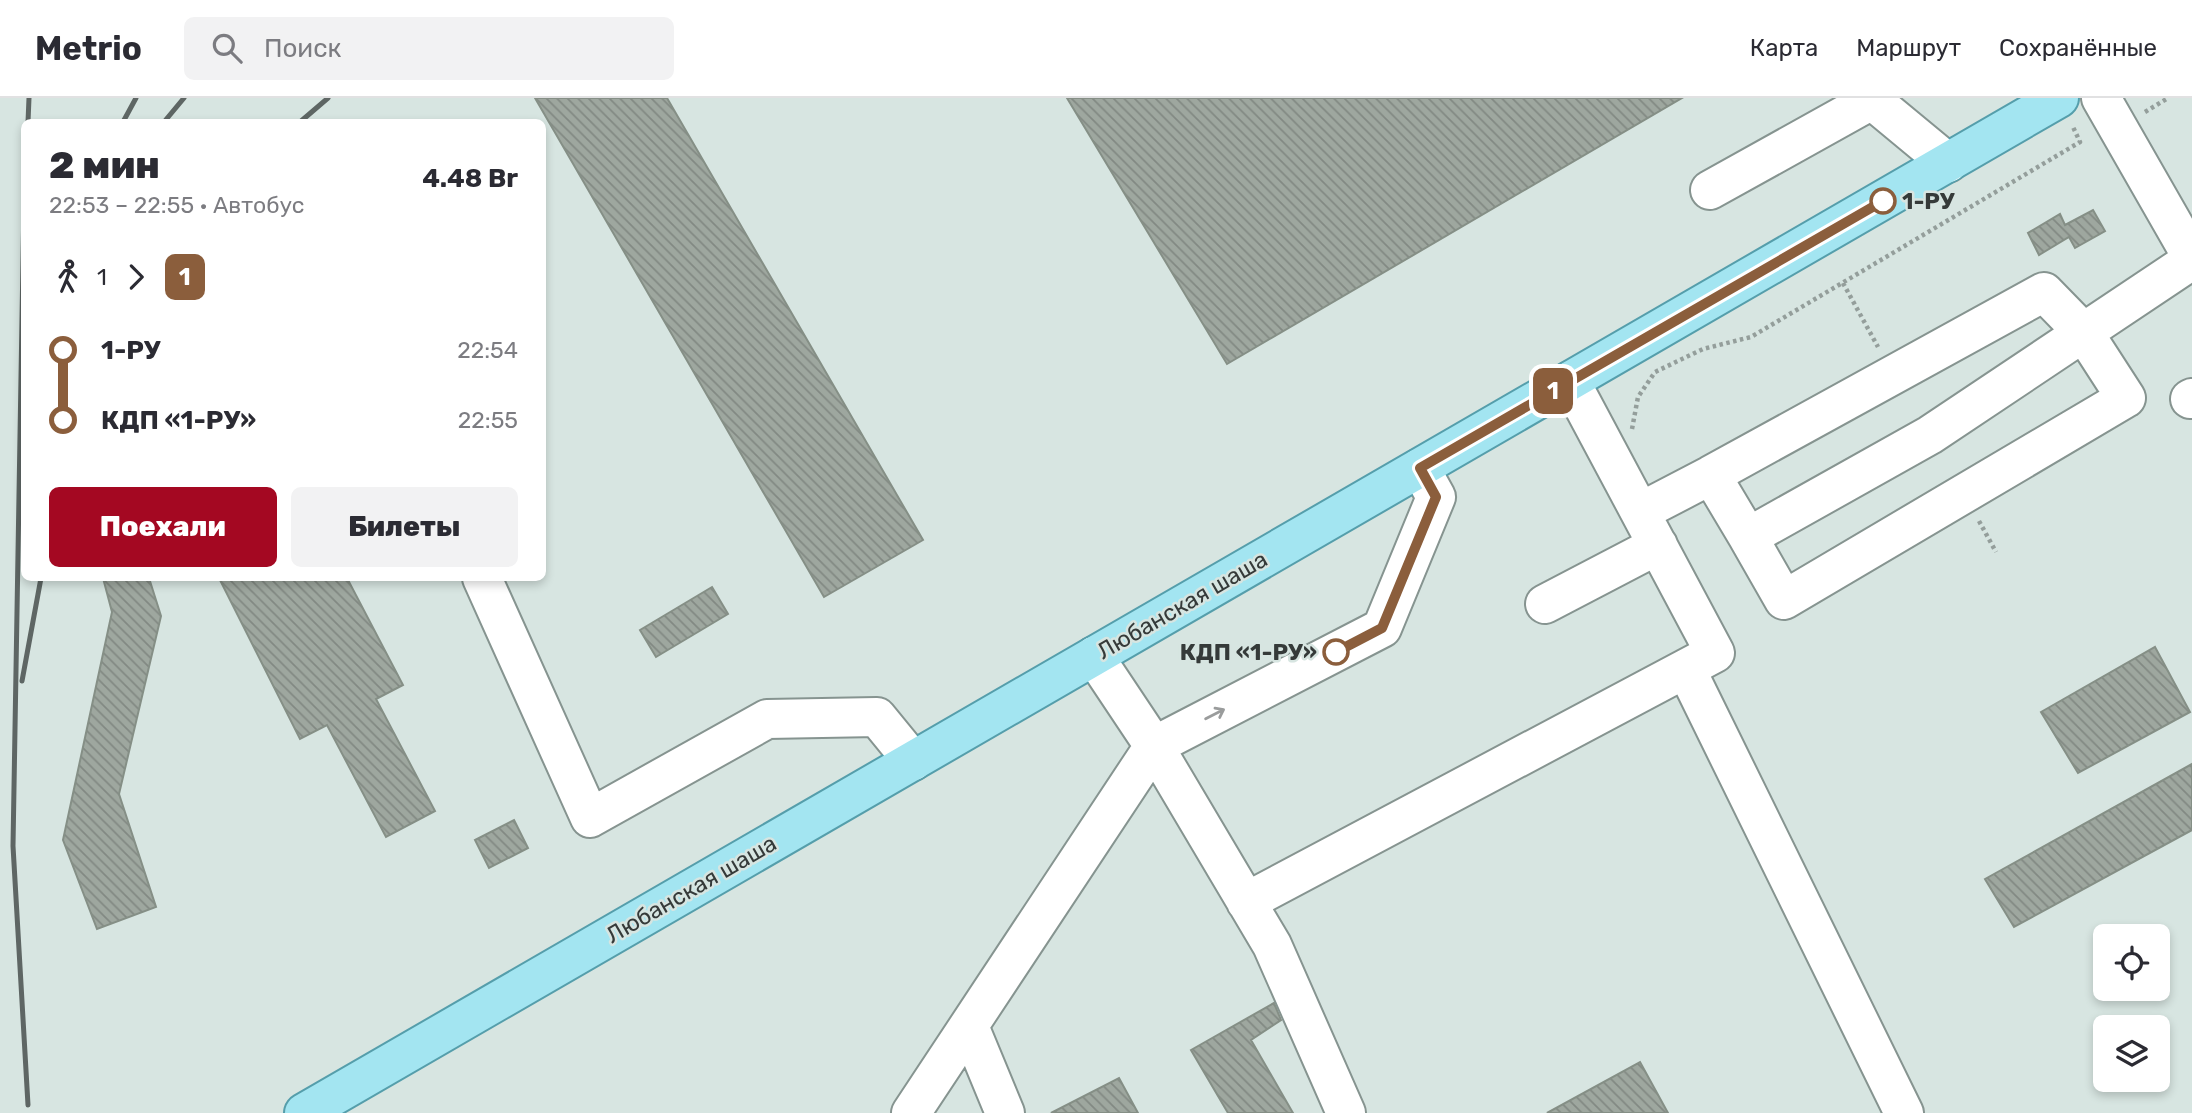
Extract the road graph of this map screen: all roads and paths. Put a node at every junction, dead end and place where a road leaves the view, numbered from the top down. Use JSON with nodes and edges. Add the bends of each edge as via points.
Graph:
{"nodes":[{"id":1,"x":2059,"y":98,"type":"edge"},
{"id":2,"x":2101,"y":98,"type":"edge"},
{"id":3,"x":1948,"y":163,"type":"junction"},
{"id":4,"x":1710,"y":190,"type":"dead end"},
{"id":5,"x":2192,"y":259,"type":"edge"},
{"id":6,"x":2084,"y":333,"type":"junction"},
{"id":7,"x":1570,"y":381,"type":"junction"},
{"id":8,"x":1631,"y":432,"type":"dead end"},
{"id":9,"x":1420,"y":468,"type":"junction"},
{"id":10,"x":1711,"y":475,"type":"junction"},
{"id":11,"x":1649,"y":528,"type":"junction"},
{"id":12,"x":1748,"y":537,"type":"junction"},
{"id":13,"x":483,"y":581,"type":"edge"},
{"id":14,"x":1545,"y":604,"type":"dead end"},
{"id":15,"x":1094,"y":656,"type":"junction"},
{"id":16,"x":1686,"y":669,"type":"junction"},
{"id":17,"x":1154,"y":746,"type":"junction"},
{"id":18,"x":913,"y":761,"type":"junction"},
{"id":19,"x":1246,"y":902,"type":"junction"},
{"id":20,"x":969,"y":1026,"type":"junction"},
{"id":21,"x":304,"y":1113,"type":"edge"},
{"id":22,"x":911,"y":1113,"type":"edge"},
{"id":23,"x":1004,"y":1113,"type":"edge"},
{"id":24,"x":1346,"y":1113,"type":"edge"},
{"id":25,"x":1904,"y":1113,"type":"edge"}],
"edges":[{"from":1,"to":3,"type":"main road","name":"Любанская шаша"},
{"from":1,"to":8,"type":"path","via":[[2080,142],[1751,338],[1703,349],[1655,372],[1638,397]]},
{"from":2,"to":5,"type":"lane"},
{"from":3,"to":4,"type":"lane","via":[[1872,100]]},
{"from":3,"to":7,"type":"main road","name":"Любанская шаша"},
{"from":5,"to":6,"type":"lane"},
{"from":6,"to":10,"type":"lane","via":[[2044,292]]},
{"from":6,"to":12,"type":"lane","via":[[1930,435]]},
{"from":6,"to":12,"type":"lane","via":[[2126,398],[1784,600]]},
{"from":7,"to":9,"type":"main road","name":"Любанская шаша"},
{"from":7,"to":11,"type":"lane"},
{"from":9,"to":15,"type":"main road","name":"Любанская шаша"},
{"from":17,"to":9,"type":"lane","one_way":true,"via":[[1382,628],[1436,497]]},
{"from":10,"to":11,"type":"lane"},
{"from":10,"to":12,"type":"lane"},
{"from":11,"to":14,"type":"lane"},
{"from":11,"to":16,"type":"lane","via":[[1715,653]]},
{"from":13,"to":18,"type":"lane","via":[[590,818],[767,719],[877,718]]},
{"from":15,"to":17,"type":"lane"},
{"from":15,"to":18,"type":"main road","name":"Любанская шаша"},
{"from":16,"to":19,"type":"lane"},
{"from":16,"to":25,"type":"lane"},
{"from":17,"to":19,"type":"lane"},
{"from":17,"to":20,"type":"lane"},
{"from":18,"to":21,"type":"main road","name":"Любанская шаша"},
{"from":19,"to":24,"type":"lane","via":[[1272,945]]},
{"from":20,"to":22,"type":"lane"},
{"from":20,"to":23,"type":"lane"}]}
